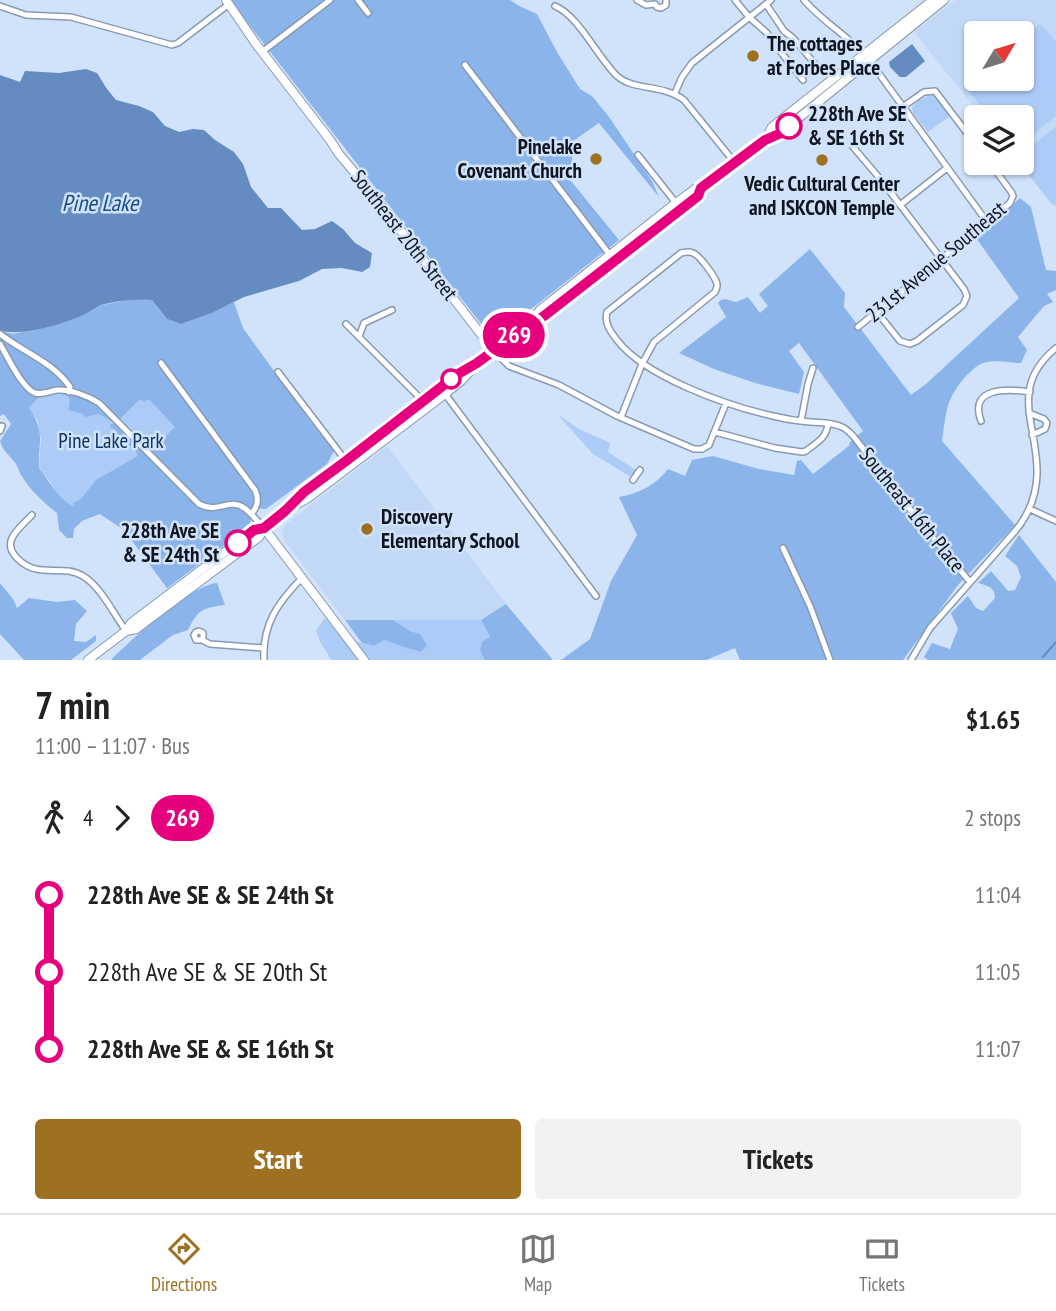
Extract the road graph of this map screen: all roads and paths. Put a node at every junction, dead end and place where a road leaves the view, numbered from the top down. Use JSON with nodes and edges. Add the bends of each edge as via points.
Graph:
{"nodes":[{"id":1,"x":330,"y":0,"type":"edge"},
{"id":2,"x":358,"y":0,"type":"edge"},
{"id":3,"x":637,"y":0,"type":"edge"},
{"id":4,"x":666,"y":0,"type":"edge"},
{"id":5,"x":735,"y":0,"type":"edge"},
{"id":6,"x":804,"y":0,"type":"edge"},
{"id":7,"x":933,"y":0,"type":"edge"},
{"id":8,"x":944,"y":0,"type":"edge"},
{"id":9,"x":228,"y":2,"type":"edge"},
{"id":10,"x":655,"y":2,"type":"edge"},
{"id":11,"x":768,"y":2,"type":"edge"},
{"id":12,"x":0,"y":6,"type":"edge"},
{"id":13,"x":555,"y":6,"type":"dead end"},
{"id":14,"x":368,"y":13,"type":"dead end"},
{"id":15,"x":749,"y":18,"type":"junction"},
{"id":16,"x":262,"y":52,"type":"junction"},
{"id":17,"x":866,"y":57,"type":"junction"},
{"id":18,"x":816,"y":64,"type":"dead end"},
{"id":19,"x":465,"y":65,"type":"dead end"},
{"id":20,"x":803,"y":80,"type":"dead end"},
{"id":21,"x":676,"y":93,"type":"junction"},
{"id":22,"x":904,"y":106,"type":"junction"},
{"id":23,"x":964,"y":129,"type":"edge"},
{"id":24,"x":765,"y":140,"type":"junction"},
{"id":25,"x":853,"y":147,"type":"dead end"},
{"id":26,"x":638,"y":155,"type":"dead end"},
{"id":27,"x":735,"y":163,"type":"junction"},
{"id":28,"x":947,"y":168,"type":"junction"},
{"id":29,"x":999,"y":175,"type":"edge"},
{"id":30,"x":701,"y":188,"type":"junction"},
{"id":31,"x":676,"y":204,"type":"junction"},
{"id":32,"x":900,"y":205,"type":"junction"},
{"id":33,"x":988,"y":222,"type":"junction"},
{"id":34,"x":610,"y":255,"type":"junction"},
{"id":35,"x":942,"y":259,"type":"junction"},
{"id":36,"x":393,"y":310,"type":"dead end"},
{"id":37,"x":877,"y":312,"type":"junction"},
{"id":38,"x":346,"y":324,"type":"dead end"},
{"id":39,"x":530,"y":324,"type":"junction"},
{"id":40,"x":858,"y":327,"type":"dead end"},
{"id":41,"x":0,"y":334,"type":"edge"},
{"id":42,"x":359,"y":337,"type":"junction"},
{"id":43,"x":0,"y":344,"type":"edge"},
{"id":44,"x":1056,"y":348,"type":"edge"},
{"id":45,"x":494,"y":351,"type":"junction"},
{"id":46,"x":161,"y":363,"type":"dead end"},
{"id":47,"x":642,"y":364,"type":"junction"},
{"id":48,"x":813,"y":368,"type":"dead end"},
{"id":49,"x":278,"y":372,"type":"dead end"},
{"id":50,"x":442,"y":391,"type":"junction"},
{"id":51,"x":69,"y":392,"type":"junction"},
{"id":52,"x":1030,"y":392,"type":"junction"},
{"id":53,"x":423,"y":401,"type":"junction"},
{"id":54,"x":726,"y":403,"type":"junction"},
{"id":55,"x":1029,"y":413,"type":"junction"},
{"id":56,"x":621,"y":417,"type":"junction"},
{"id":57,"x":400,"y":419,"type":"junction"},
{"id":58,"x":801,"y":421,"type":"junction"},
{"id":59,"x":981,"y":421,"type":"dead end"},
{"id":60,"x":828,"y":424,"type":"junction"},
{"id":61,"x":715,"y":432,"type":"junction"},
{"id":62,"x":1032,"y":435,"type":"junction"},
{"id":63,"x":381,"y":442,"type":"junction"},
{"id":64,"x":346,"y":461,"type":"junction"},
{"id":65,"x":640,"y":470,"type":"dead end"},
{"id":66,"x":633,"y":480,"type":"dead end"},
{"id":67,"x":1030,"y":509,"type":"junction"},
{"id":68,"x":285,"y":511,"type":"junction"},
{"id":69,"x":251,"y":514,"type":"junction"},
{"id":70,"x":32,"y":515,"type":"dead end"},
{"id":71,"x":1056,"y":521,"type":"edge"},
{"id":72,"x":264,"y":528,"type":"junction"},
{"id":73,"x":783,"y":548,"type":"dead end"},
{"id":74,"x":302,"y":578,"type":"junction"},
{"id":75,"x":971,"y":582,"type":"junction"},
{"id":76,"x":596,"y":596,"type":"dead end"},
{"id":77,"x":126,"y":631,"type":"junction"},
{"id":78,"x":202,"y":640,"type":"dead end"},
{"id":79,"x":263,"y":648,"type":"junction"},
{"id":80,"x":88,"y":660,"type":"edge"},
{"id":81,"x":264,"y":660,"type":"edge"},
{"id":82,"x":364,"y":660,"type":"edge"},
{"id":83,"x":830,"y":660,"type":"edge"},
{"id":84,"x":911,"y":660,"type":"edge"}],
"edges":[{"from":1,"to":16,"type":"street"},
{"from":2,"to":14,"type":"street"},
{"from":3,"to":10,"type":"street","via":[[646,5]]},
{"from":4,"to":10,"type":"street","via":[[663,8]]},
{"from":5,"to":15,"type":"street"},
{"from":6,"to":17,"type":"street"},
{"from":7,"to":17,"type":"main road"},
{"from":8,"to":17,"type":"main road"},
{"from":9,"to":12,"type":"street","via":[[172,45],[71,17],[26,15]]},
{"from":9,"to":16,"type":"main road","name":"Southeast 20th Street"},
{"from":11,"to":15,"type":"street"},
{"from":11,"to":18,"type":"street","via":[[784,31]]},
{"from":13,"to":21,"type":"street","via":[[569,15],[619,78]]},
{"from":15,"to":20,"type":"street","via":[[767,33]]},
{"from":15,"to":21,"type":"street","via":[[692,63]]},
{"from":16,"to":45,"type":"main road","name":"Southeast 20th Street"},
{"from":17,"to":22,"type":"street"},
{"from":17,"to":24,"type":"main road","via":[[772,127]]},
{"from":17,"to":24,"type":"main road","via":[[850,76],[779,134]]},
{"from":19,"to":34,"type":"street"},
{"from":21,"to":27,"type":"street"},
{"from":22,"to":23,"type":"street","via":[[931,90]]},
{"from":22,"to":28,"type":"street"},
{"from":24,"to":27,"type":"main road"},
{"from":25,"to":32,"type":"street"},
{"from":26,"to":31,"type":"street"},
{"from":27,"to":30,"type":"main road"},
{"from":28,"to":32,"type":"street"},
{"from":28,"to":33,"type":"street"},
{"from":29,"to":33,"type":"street","name":"231st Avenue Southeast","via":[[1013,196]]},
{"from":30,"to":31,"type":"main road"},
{"from":30,"to":39,"type":"main road","via":[[698,196]]},
{"from":31,"to":34,"type":"main road"},
{"from":32,"to":35,"type":"street"},
{"from":33,"to":35,"type":"street","name":"231st Avenue Southeast"},
{"from":34,"to":39,"type":"main road","via":[[540,310]]},
{"from":35,"to":37,"type":"street","name":"231st Avenue Southeast"},
{"from":35,"to":37,"type":"street","via":[[964,289],[963,305],[907,345]]},
{"from":36,"to":42,"type":"street","via":[[363,323]]},
{"from":37,"to":40,"type":"street","name":"231st Avenue Southeast"},
{"from":38,"to":42,"type":"street"},
{"from":39,"to":45,"type":"main road"},
{"from":41,"to":51,"type":"street","via":[[47,364],[65,380]]},
{"from":42,"to":53,"type":"street"},
{"from":43,"to":51,"type":"street","via":[[34,393]]},
{"from":44,"to":52,"type":"street","via":[[1037,370]]},
{"from":45,"to":50,"type":"main road","via":[[458,374]]},
{"from":45,"to":56,"type":"street","name":"Southeast 20th Street","via":[[509,366]]},
{"from":46,"to":69,"type":"street","via":[[255,490],[258,502]]},
{"from":47,"to":47,"type":"street","via":[[654,342],[717,288],[715,278],[694,253],[681,253],[607,312],[610,330]]},
{"from":47,"to":54,"type":"street"},
{"from":47,"to":56,"type":"street"},
{"from":48,"to":58,"type":"street"},
{"from":49,"to":64,"type":"street"},
{"from":50,"to":53,"type":"main road"},
{"from":50,"to":63,"type":"main road"},
{"from":50,"to":76,"type":"street"},
{"from":51,"to":69,"type":"street","via":[[99,403],[199,504],[211,509],[238,505]]},
{"from":52,"to":55,"type":"street"},
{"from":52,"to":59,"type":"street","via":[[1000,390],[987,395],[979,406]]},
{"from":53,"to":57,"type":"main road"},
{"from":54,"to":58,"type":"street"},
{"from":54,"to":61,"type":"street"},
{"from":55,"to":62,"type":"street"},
{"from":55,"to":62,"type":"street","via":[[1047,423]]},
{"from":56,"to":61,"type":"street","name":"Southeast 20th Street","via":[[694,449],[709,445]]},
{"from":57,"to":63,"type":"main road"},
{"from":57,"to":64,"type":"main road"},
{"from":58,"to":60,"type":"street"},
{"from":60,"to":61,"type":"street","via":[[824,438],[802,452]]},
{"from":60,"to":75,"type":"street","name":"Southeast 16th Place","via":[[843,427],[854,437]]},
{"from":62,"to":67,"type":"street","via":[[1037,473]]},
{"from":63,"to":68,"type":"main road","via":[[308,499]]},
{"from":64,"to":68,"type":"main road"},
{"from":65,"to":66,"type":"street"},
{"from":67,"to":71,"type":"street"},
{"from":67,"to":75,"type":"street"},
{"from":68,"to":72,"type":"main road"},
{"from":69,"to":72,"type":"street"},
{"from":70,"to":77,"type":"street","via":[[10,542],[14,555],[28,568],[82,575]]},
{"from":72,"to":74,"type":"main road"},
{"from":72,"to":77,"type":"main road","via":[[259,537],[173,596],[136,629]]},
{"from":73,"to":83,"type":"street"},
{"from":74,"to":79,"type":"street","via":[[276,607]]},
{"from":74,"to":82,"type":"main road"},
{"from":75,"to":84,"type":"street","via":[[930,628]]},
{"from":77,"to":80,"type":"main road"},
{"from":78,"to":79,"type":"street"},
{"from":79,"to":81,"type":"street"}]}
